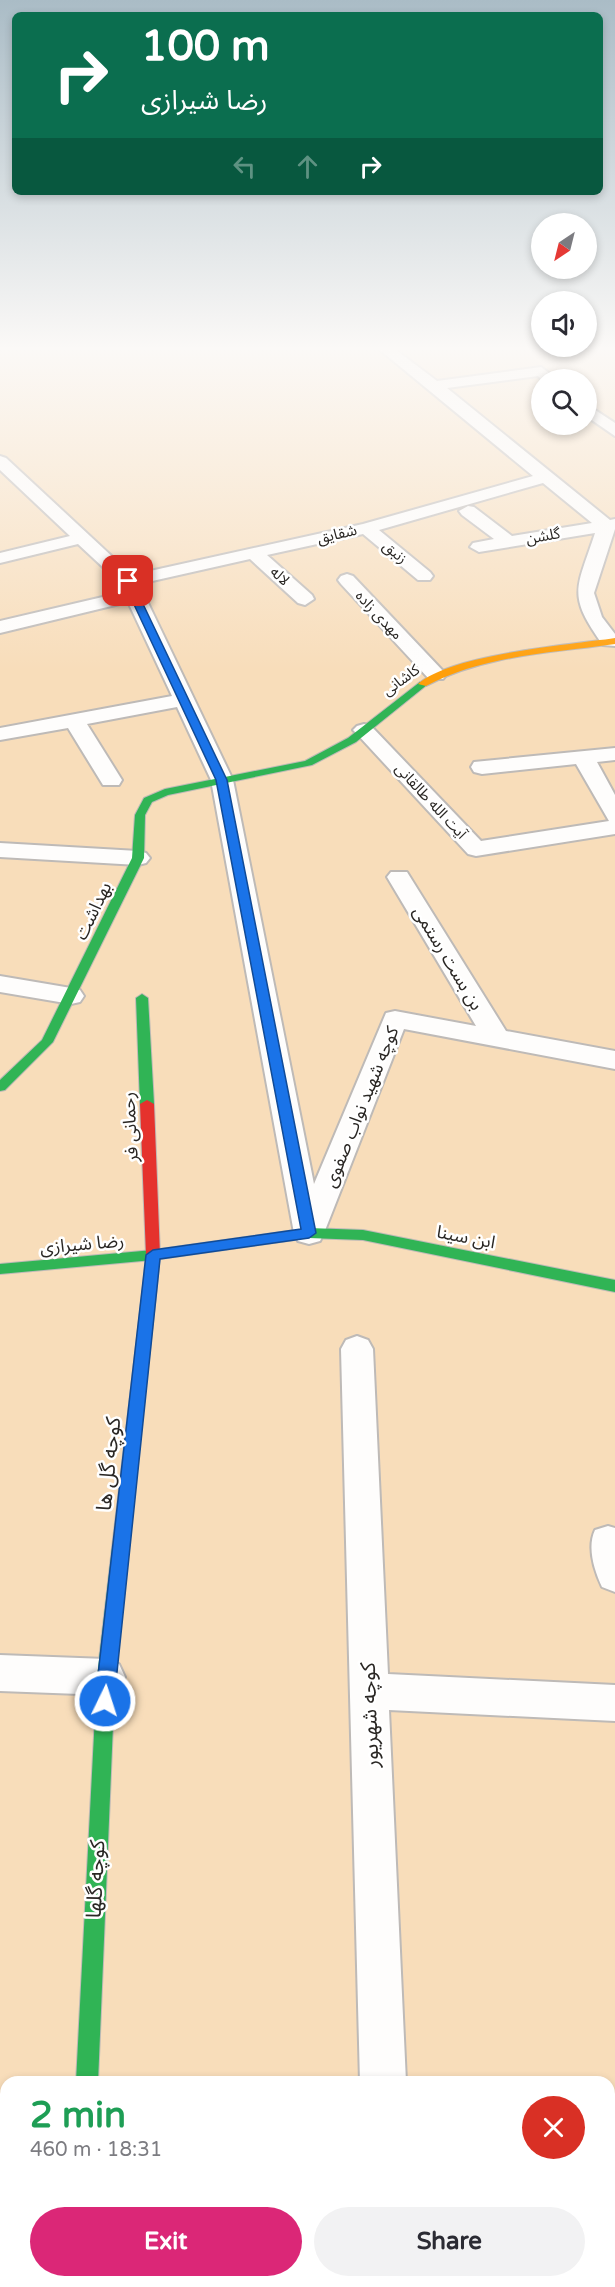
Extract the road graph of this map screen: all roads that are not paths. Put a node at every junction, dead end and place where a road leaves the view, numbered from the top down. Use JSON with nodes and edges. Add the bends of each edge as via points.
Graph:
{"nodes":[{"id":1,"x":520,"y":457,"type":"edge"},
{"id":2,"x":0,"y":461,"type":"edge"},
{"id":3,"x":543,"y":477,"type":"junction"},
{"id":4,"x":468,"y":511,"type":"dead end"},
{"id":5,"x":611,"y":525,"type":"edge"},
{"id":6,"x":366,"y":528,"type":"junction"},
{"id":7,"x":82,"y":538,"type":"junction"},
{"id":8,"x":509,"y":542,"type":"junction"},
{"id":9,"x":479,"y":547,"type":"dead end"},
{"id":10,"x":254,"y":553,"type":"junction"},
{"id":11,"x":0,"y":558,"type":"edge"},
{"id":12,"x":424,"y":576,"type":"dead end"},
{"id":13,"x":347,"y":580,"type":"dead end"},
{"id":14,"x":131,"y":588,"type":"junction"},
{"id":15,"x":305,"y":599,"type":"dead end"},
{"id":16,"x":0,"y":627,"type":"edge"},
{"id":17,"x":613,"y":641,"type":"edge"},
{"id":18,"x":436,"y":675,"type":"junction"},
{"id":19,"x":183,"y":700,"type":"junction"},
{"id":20,"x":74,"y":720,"type":"junction"},
{"id":21,"x":364,"y":730,"type":"junction"},
{"id":22,"x":0,"y":734,"type":"edge"},
{"id":23,"x":615,"y":754,"type":"edge"},
{"id":24,"x":584,"y":758,"type":"junction"},
{"id":25,"x":482,"y":766,"type":"dead end"},
{"id":26,"x":111,"y":780,"type":"dead end"},
{"id":27,"x":222,"y":780,"type":"junction"},
{"id":28,"x":615,"y":816,"type":"edge"},
{"id":29,"x":615,"y":827,"type":"edge"},
{"id":30,"x":0,"y":850,"type":"edge"},
{"id":31,"x":138,"y":858,"type":"junction"},
{"id":32,"x":399,"y":877,"type":"dead end"},
{"id":33,"x":0,"y":984,"type":"edge"},
{"id":34,"x":71,"y":996,"type":"junction"},
{"id":35,"x":142,"y":998,"type":"dead end"},
{"id":36,"x":497,"y":1038,"type":"junction"},
{"id":37,"x":615,"y":1060,"type":"edge"},
{"id":38,"x":0,"y":1088,"type":"edge"},
{"id":39,"x":309,"y":1233,"type":"junction"},
{"id":40,"x":153,"y":1255,"type":"junction"},
{"id":41,"x":0,"y":1269,"type":"edge"},
{"id":42,"x":615,"y":1286,"type":"edge"},
{"id":43,"x":357,"y":1349,"type":"dead end"},
{"id":44,"x":608,"y":1542,"type":"dead end"},
{"id":45,"x":615,"y":1576,"type":"edge"},
{"id":46,"x":0,"y":1673,"type":"edge"},
{"id":47,"x":106,"y":1677,"type":"junction"},
{"id":48,"x":369,"y":1691,"type":"junction"},
{"id":49,"x":615,"y":1703,"type":"edge"},
{"id":50,"x":87,"y":2076,"type":"edge"},
{"id":51,"x":384,"y":2076,"type":"edge"}],
"edges":[{"from":1,"to":3,"type":"street"},
{"from":2,"to":7,"type":"street"},
{"from":3,"to":5,"type":"street"},
{"from":3,"to":6,"type":"street","name":"شقایق"},
{"from":4,"to":8,"type":"street"},
{"from":5,"to":8,"type":"street","name":"گلشن"},
{"from":5,"to":17,"type":"street","via":[[585,593],[592,618]]},
{"from":6,"to":10,"type":"street","name":"شقایق"},
{"from":6,"to":12,"type":"street","name":"زنبق"},
{"from":7,"to":11,"type":"street"},
{"from":7,"to":14,"type":"street"},
{"from":8,"to":9,"type":"street","name":"گلشن"},
{"from":10,"to":14,"type":"street","name":"شقایق"},
{"from":10,"to":15,"type":"street","name":"لاله"},
{"from":13,"to":18,"type":"street","name":"مهدی زاده"},
{"from":14,"to":16,"type":"street","name":"شقایق"},
{"from":14,"to":19,"type":"street"},
{"from":17,"to":18,"type":"street","name":"کاشانی","via":[[472,664]]},
{"from":18,"to":21,"type":"street","name":"کاشانی"},
{"from":19,"to":20,"type":"street"},
{"from":19,"to":27,"type":"street"},
{"from":20,"to":22,"type":"street"},
{"from":20,"to":26,"type":"street"},
{"from":21,"to":27,"type":"street","name":"کاشانی","via":[[308,764]]},
{"from":21,"to":29,"type":"street","name":"آیت الله طالقانی","via":[[476,849]]},
{"from":23,"to":24,"type":"street"},
{"from":24,"to":25,"type":"street"},
{"from":24,"to":28,"type":"street"},
{"from":27,"to":31,"type":"street","name":"بهداشت","via":[[165,792],[148,800],[140,816]]},
{"from":27,"to":39,"type":"street"},
{"from":30,"to":31,"type":"street"},
{"from":31,"to":34,"type":"street","name":"بهداشت"},
{"from":32,"to":36,"type":"street","name":"بن بست رستمی"},
{"from":33,"to":34,"type":"street"},
{"from":34,"to":38,"type":"street","name":"بهداشت","via":[[47,1042]]},
{"from":35,"to":40,"type":"street","name":"رحمانی فر"},
{"from":36,"to":37,"type":"street","name":"کوچه شهید نواب صفوی"},
{"from":36,"to":39,"type":"street","name":"کوچه شهید نواب صفوی","via":[[395,1019]]},
{"from":39,"to":40,"type":"street","name":"رضا شیرازی"},
{"from":39,"to":42,"type":"street","name":"ابن سینا","via":[[363,1235]]},
{"from":40,"to":41,"type":"street","name":"رضا شیرازی"},
{"from":40,"to":47,"type":"street","name":"کوچه گل ها"},
{"from":43,"to":48,"type":"street","name":"کوچه شهریور"},
{"from":44,"to":45,"type":"street"},
{"from":46,"to":47,"type":"street"},
{"from":47,"to":50,"type":"street","name":"کوچه گلها"},
{"from":48,"to":49,"type":"street"},
{"from":48,"to":51,"type":"street","name":"کوچه شهریور"}]}
